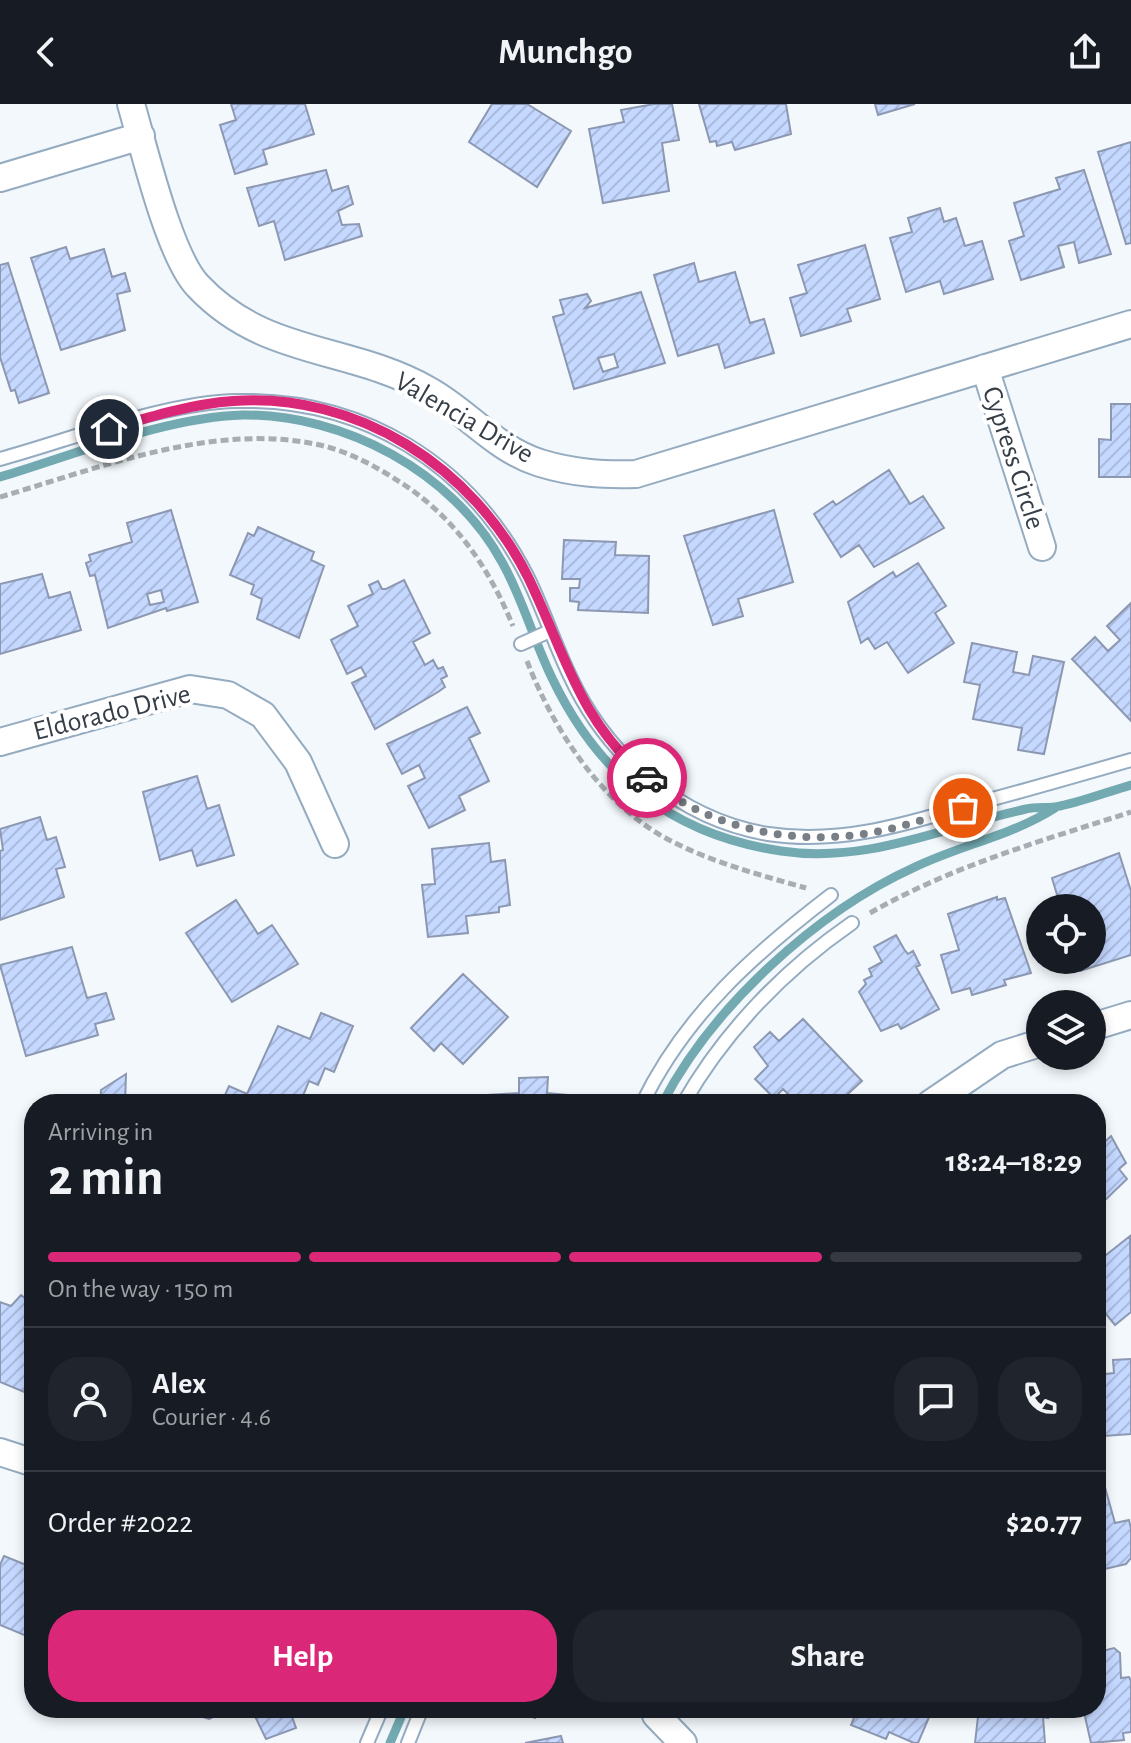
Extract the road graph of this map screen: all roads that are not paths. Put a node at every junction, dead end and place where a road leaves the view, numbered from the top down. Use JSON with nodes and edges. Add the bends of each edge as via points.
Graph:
{"nodes":[{"id":1,"x":131,"y":104,"type":"edge"},
{"id":2,"x":141,"y":136,"type":"junction"},
{"id":3,"x":0,"y":178,"type":"edge"},
{"id":4,"x":1131,"y":324,"type":"edge"},
{"id":5,"x":985,"y":368,"type":"junction"},
{"id":6,"x":0,"y":459,"type":"edge"},
{"id":7,"x":1042,"y":547,"type":"dead end"},
{"id":8,"x":550,"y":631,"type":"junction"},
{"id":9,"x":521,"y":644,"type":"road end"},
{"id":10,"x":0,"y":742,"type":"edge"},
{"id":11,"x":1131,"y":760,"type":"edge"},
{"id":12,"x":335,"y":844,"type":"dead end"},
{"id":13,"x":831,"y":895,"type":"dead end"},
{"id":14,"x":852,"y":923,"type":"road end"},
{"id":15,"x":1131,"y":1015,"type":"edge"},
{"id":16,"x":1106,"y":1023,"type":"edge"},
{"id":17,"x":1026,"y":1047,"type":"edge"},
{"id":18,"x":648,"y":1094,"type":"edge"},
{"id":19,"x":689,"y":1094,"type":"edge"},
{"id":20,"x":945,"y":1094,"type":"edge"},
{"id":21,"x":0,"y":1452,"type":"edge"},
{"id":22,"x":24,"y":1460,"type":"edge"},
{"id":23,"x":378,"y":1718,"type":"edge"},
{"id":24,"x":418,"y":1718,"type":"edge"},
{"id":25,"x":662,"y":1718,"type":"edge"},
{"id":26,"x":367,"y":1743,"type":"edge"},
{"id":27,"x":408,"y":1743,"type":"edge"},
{"id":28,"x":683,"y":1743,"type":"edge"}],
"edges":[{"from":1,"to":2,"type":"street","name":"Valencia Drive"},
{"from":2,"to":3,"type":"street"},
{"from":2,"to":5,"type":"street","name":"Valencia Drive","via":[[176,248],[195,284],[230,316],[268,337],[359,361],[429,390],[491,439],[537,462],[587,475],[636,474]]},
{"from":4,"to":5,"type":"street","name":"Valencia Drive"},
{"from":5,"to":7,"type":"street","name":"Cypress Circle"},
{"from":6,"to":8,"type":"lane","via":[[163,413],[232,401],[321,407],[420,451],[456,481],[504,537]]},
{"from":8,"to":9,"type":"lane"},
{"from":8,"to":11,"type":"lane","via":[[593,720],[619,754],[666,793],[713,817],[766,833],[816,838],[879,832]]},
{"from":10,"to":12,"type":"street","name":"Eldorado Drive","via":[[190,689],[228,695],[263,715],[298,762]]},
{"from":13,"to":18,"type":"lane","via":[[768,943],[712,996],[678,1040]]},
{"from":14,"to":19,"type":"lane","via":[[792,969],[745,1017]]},
{"from":15,"to":16,"type":"street"},
{"from":17,"to":20,"type":"street","via":[[1002,1055]]},
{"from":21,"to":22,"type":"street"},
{"from":23,"to":26,"type":"lane"},
{"from":24,"to":27,"type":"lane"},
{"from":25,"to":28,"type":"street"}]}
